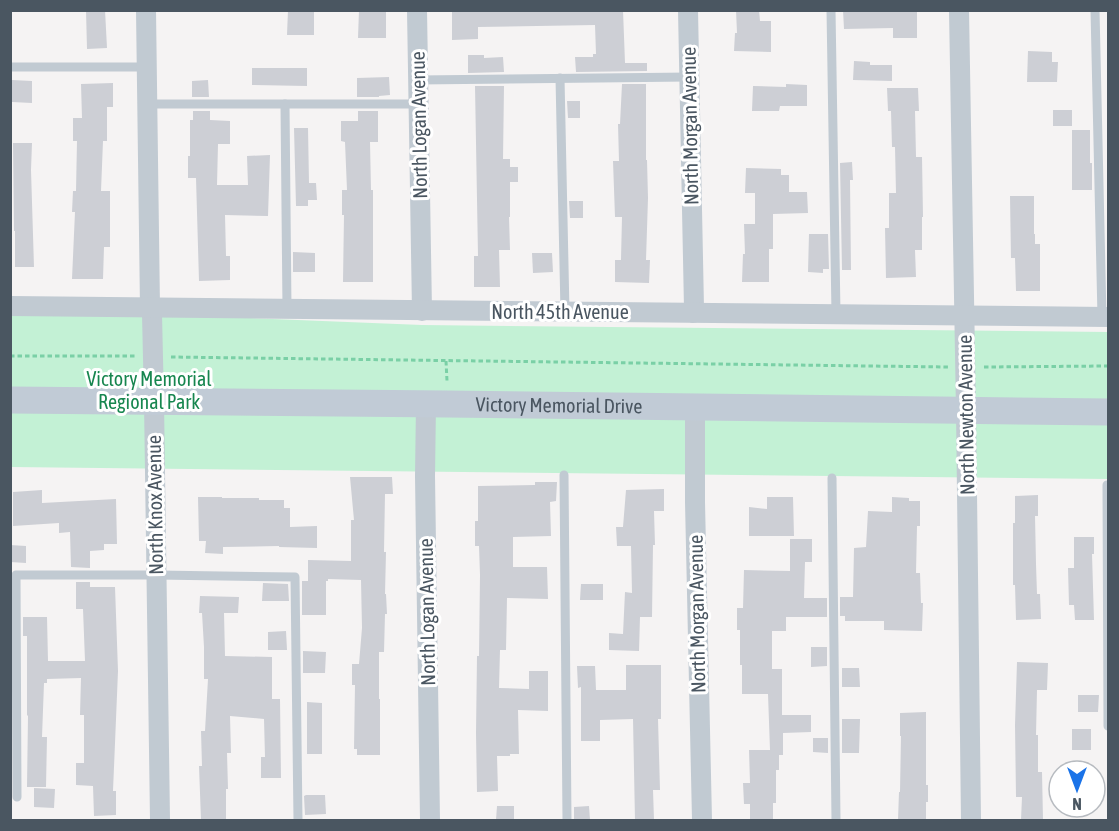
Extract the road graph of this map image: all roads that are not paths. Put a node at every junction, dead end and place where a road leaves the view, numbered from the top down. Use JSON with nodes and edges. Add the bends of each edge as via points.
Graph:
{"nodes":[{"id":1,"x":146,"y":10,"type":"edge"},
{"id":2,"x":417,"y":10,"type":"edge"},
{"id":3,"x":688,"y":10,"type":"edge"},
{"id":4,"x":831,"y":10,"type":"edge"},
{"id":5,"x":959,"y":10,"type":"edge"},
{"id":6,"x":1095,"y":10,"type":"edge"},
{"id":7,"x":10,"y":67,"type":"edge"},
{"id":8,"x":147,"y":67,"type":"junction"},
{"id":9,"x":689,"y":77,"type":"junction"},
{"id":10,"x":560,"y":78,"type":"junction"},
{"id":11,"x":418,"y":80,"type":"junction"},
{"id":12,"x":147,"y":105,"type":"junction"},
{"id":13,"x":285,"y":105,"type":"junction"},
{"id":14,"x":419,"y":105,"type":"junction"},
{"id":15,"x":10,"y":306,"type":"edge"},
{"id":16,"x":150,"y":308,"type":"junction"},
{"id":17,"x":287,"y":309,"type":"junction"},
{"id":18,"x":422,"y":311,"type":"junction"},
{"id":19,"x":565,"y":312,"type":"junction"},
{"id":20,"x":693,"y":313,"type":"junction"},
{"id":21,"x":836,"y":314,"type":"junction"},
{"id":22,"x":965,"y":315,"type":"junction"},
{"id":23,"x":1105,"y":317,"type":"edge"},
{"id":24,"x":10,"y":400,"type":"edge"},
{"id":25,"x":154,"y":402,"type":"junction"},
{"id":26,"x":426,"y":404,"type":"junction"},
{"id":27,"x":695,"y":407,"type":"junction"},
{"id":28,"x":966,"y":411,"type":"junction"},
{"id":29,"x":1108,"y":412,"type":"edge"},
{"id":30,"x":564,"y":475,"type":"dead end"},
{"id":31,"x":832,"y":478,"type":"dead end"},
{"id":32,"x":1107,"y":485,"type":"edge"},
{"id":33,"x":156,"y":575,"type":"junction"},
{"id":34,"x":1108,"y":726,"type":"edge"},
{"id":35,"x":17,"y":797,"type":"dead end"},
{"id":36,"x":159,"y":820,"type":"edge"},
{"id":37,"x":298,"y":820,"type":"edge"},
{"id":38,"x":430,"y":820,"type":"edge"},
{"id":39,"x":567,"y":820,"type":"edge"},
{"id":40,"x":702,"y":820,"type":"edge"},
{"id":41,"x":836,"y":820,"type":"edge"},
{"id":42,"x":971,"y":820,"type":"edge"}],
"edges":[{"from":1,"to":8,"type":"street","name":"North Knox Avenue"},
{"from":2,"to":11,"type":"street","name":"North Logan Avenue"},
{"from":3,"to":9,"type":"street","name":"North Morgan Avenue"},
{"from":4,"to":21,"type":"lane"},
{"from":5,"to":22,"type":"street","name":"North Newton Avenue"},
{"from":6,"to":23,"type":"lane"},
{"from":7,"to":8,"type":"lane"},
{"from":8,"to":12,"type":"street","name":"North Knox Avenue"},
{"from":9,"to":10,"type":"lane"},
{"from":9,"to":20,"type":"street","name":"North Morgan Avenue"},
{"from":10,"to":11,"type":"lane"},
{"from":10,"to":19,"type":"lane"},
{"from":11,"to":14,"type":"street","name":"North Logan Avenue"},
{"from":12,"to":13,"type":"lane"},
{"from":12,"to":16,"type":"street","name":"North Knox Avenue"},
{"from":13,"to":14,"type":"lane"},
{"from":13,"to":17,"type":"lane"},
{"from":14,"to":18,"type":"street","name":"North Logan Avenue"},
{"from":15,"to":16,"type":"street","name":"North 45th Avenue"},
{"from":16,"to":17,"type":"street","name":"North 45th Avenue"},
{"from":16,"to":25,"type":"street","name":"North Knox Avenue"},
{"from":17,"to":18,"type":"street","name":"North 45th Avenue"},
{"from":18,"to":19,"type":"street","name":"North 45th Avenue"},
{"from":19,"to":20,"type":"street","name":"North 45th Avenue"},
{"from":20,"to":21,"type":"street","name":"North 45th Avenue"},
{"from":21,"to":22,"type":"street","name":"North 45th Avenue"},
{"from":22,"to":23,"type":"street","name":"North 45th Avenue"},
{"from":22,"to":28,"type":"street","name":"North Newton Avenue"},
{"from":24,"to":25,"type":"street","name":"Victory Memorial Drive"},
{"from":25,"to":26,"type":"street","name":"Victory Memorial Drive"},
{"from":25,"to":33,"type":"street","name":"North Knox Avenue"},
{"from":26,"to":27,"type":"street","name":"Victory Memorial Drive"},
{"from":26,"to":38,"type":"street","name":"North Logan Avenue"},
{"from":27,"to":28,"type":"street","name":"Victory Memorial Drive"},
{"from":27,"to":40,"type":"street","name":"North Morgan Avenue"},
{"from":28,"to":29,"type":"street","name":"Victory Memorial Drive"},
{"from":28,"to":42,"type":"street","name":"North Newton Avenue"},
{"from":30,"to":39,"type":"lane"},
{"from":31,"to":41,"type":"lane"},
{"from":32,"to":34,"type":"lane"},
{"from":33,"to":35,"type":"lane","via":[[16,575]]},
{"from":33,"to":36,"type":"street","name":"North Knox Avenue"},
{"from":33,"to":37,"type":"lane","via":[[295,577]]}]}
